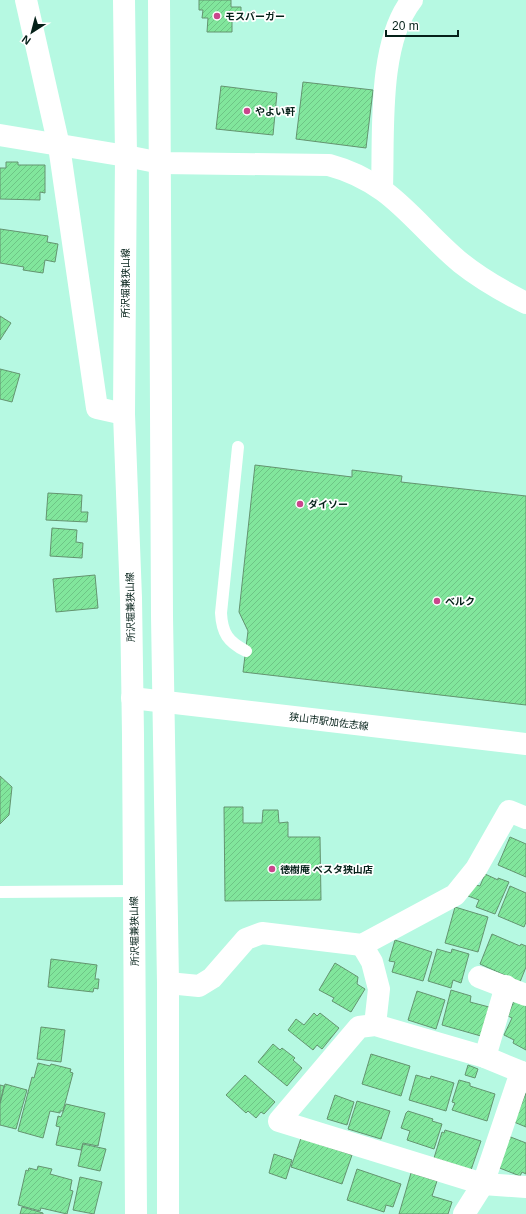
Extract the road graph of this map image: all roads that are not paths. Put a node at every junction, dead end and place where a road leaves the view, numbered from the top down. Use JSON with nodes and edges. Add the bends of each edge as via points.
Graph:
{"nodes":[{"id":1,"x":26,"y":0,"type":"edge"},
{"id":2,"x":124,"y":0,"type":"edge"},
{"id":3,"x":159,"y":0,"type":"edge"},
{"id":4,"x":412,"y":0,"type":"edge"},
{"id":5,"x":0,"y":136,"type":"edge"},
{"id":6,"x":59,"y":146,"type":"junction"},
{"id":7,"x":126,"y":156,"type":"junction"},
{"id":8,"x":161,"y":163,"type":"junction"},
{"id":9,"x":382,"y":188,"type":"junction"},
{"id":10,"x":526,"y":303,"type":"edge"},
{"id":11,"x":124,"y":414,"type":"junction"},
{"id":12,"x":238,"y":447,"type":"dead end"},
{"id":13,"x":246,"y":651,"type":"dead end"},
{"id":14,"x":132,"y":698,"type":"junction"},
{"id":15,"x":163,"y":702,"type":"junction"},
{"id":16,"x":526,"y":744,"type":"edge"},
{"id":17,"x":526,"y":818,"type":"edge"},
{"id":18,"x":133,"y":890,"type":"junction"},
{"id":19,"x":0,"y":892,"type":"edge"},
{"id":20,"x":362,"y":945,"type":"junction"},
{"id":21,"x":479,"y":977,"type":"dead end"},
{"id":22,"x":168,"y":983,"type":"junction"},
{"id":23,"x":506,"y":986,"type":"junction"},
{"id":24,"x":526,"y":995,"type":"edge"},
{"id":25,"x":375,"y":1025,"type":"junction"},
{"id":26,"x":485,"y":1058,"type":"junction"},
{"id":27,"x":523,"y":1073,"type":"edge"},
{"id":28,"x":483,"y":1184,"type":"junction"},
{"id":29,"x":526,"y":1187,"type":"edge"},
{"id":30,"x":136,"y":1214,"type":"edge"},
{"id":31,"x":168,"y":1214,"type":"edge"},
{"id":32,"x":464,"y":1214,"type":"edge"}],
"edges":[{"from":1,"to":6,"type":"street"},
{"from":2,"to":7,"type":"street","name":"所沢堀兼狭山線"},
{"from":3,"to":8,"type":"street"},
{"from":4,"to":9,"type":"street","via":[[394,35],[385,79]]},
{"from":5,"to":6,"type":"street"},
{"from":6,"to":7,"type":"street"},
{"from":6,"to":11,"type":"street","via":[[97,408]]},
{"from":7,"to":8,"type":"street"},
{"from":7,"to":11,"type":"street","name":"所沢堀兼狭山線"},
{"from":8,"to":9,"type":"street","via":[[329,164],[350,170]]},
{"from":8,"to":15,"type":"street"},
{"from":9,"to":10,"type":"street","via":[[419,220],[462,264]]},
{"from":11,"to":14,"type":"street","name":"所沢堀兼狭山線"},
{"from":12,"to":13,"type":"lane","via":[[221,613],[222,627],[228,638]]},
{"from":14,"to":15,"type":"street","name":"狭山市駅加佐志線"},
{"from":14,"to":18,"type":"street","name":"所沢堀兼狭山線"},
{"from":15,"to":16,"type":"street","name":"狭山市駅加佐志線"},
{"from":15,"to":22,"type":"street"},
{"from":17,"to":20,"type":"street","via":[[509,811],[476,869],[455,895]]},
{"from":18,"to":19,"type":"lane"},
{"from":18,"to":30,"type":"street","name":"所沢堀兼狭山線"},
{"from":20,"to":22,"type":"street","via":[[262,933],[246,938],[212,978],[199,986]]},
{"from":20,"to":25,"type":"street","via":[[372,962],[379,989]]},
{"from":21,"to":23,"type":"street"},
{"from":22,"to":31,"type":"street"},
{"from":23,"to":24,"type":"street"},
{"from":23,"to":26,"type":"street"},
{"from":25,"to":26,"type":"street"},
{"from":25,"to":28,"type":"street","via":[[359,1027],[279,1121]]},
{"from":26,"to":27,"type":"street"},
{"from":27,"to":28,"type":"street"},
{"from":28,"to":29,"type":"street"},
{"from":28,"to":32,"type":"street"}]}
